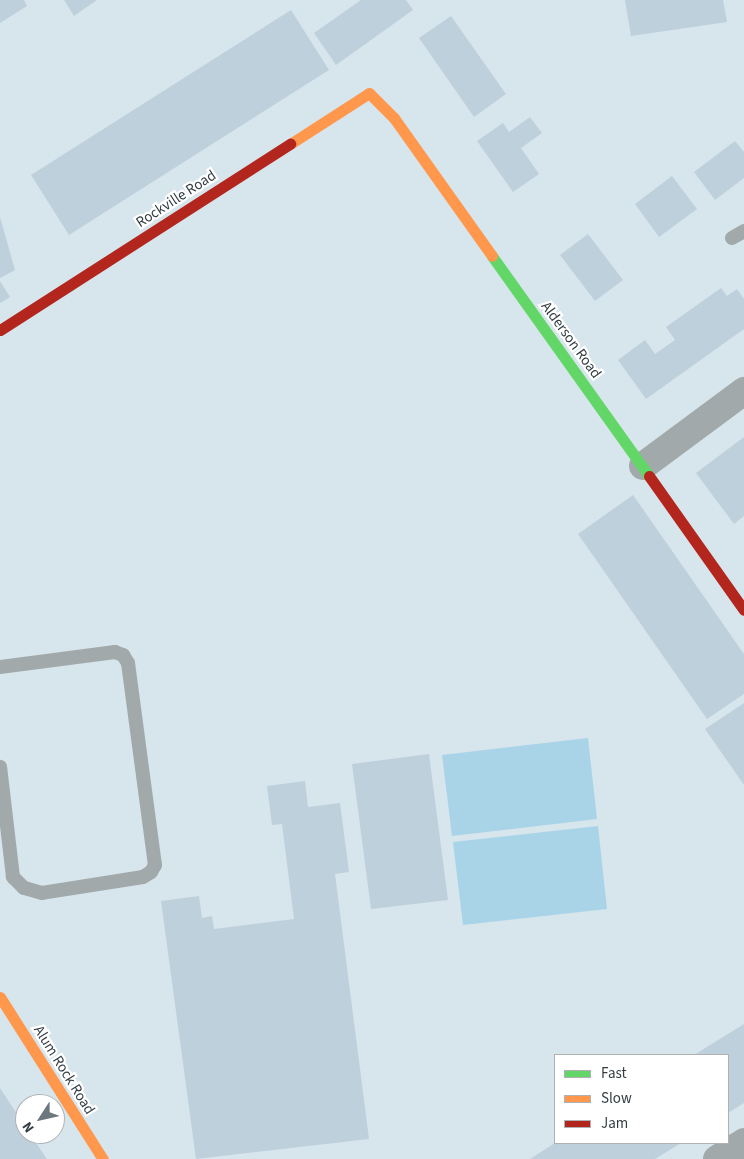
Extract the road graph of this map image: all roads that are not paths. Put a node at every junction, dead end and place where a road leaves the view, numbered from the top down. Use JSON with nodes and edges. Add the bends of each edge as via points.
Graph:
{"nodes":[{"id":1,"x":369,"y":93,"type":"joint"},
{"id":2,"x":744,"y":231,"type":"edge"},
{"id":3,"x":732,"y":238,"type":"dead end"},
{"id":4,"x":0,"y":330,"type":"edge"},
{"id":5,"x":744,"y":392,"type":"edge"},
{"id":6,"x":643,"y":466,"type":"junction"},
{"id":7,"x":744,"y":610,"type":"edge"},
{"id":8,"x":0,"y":668,"type":"edge"},
{"id":9,"x":0,"y":767,"type":"edge"},
{"id":10,"x":2,"y":806,"type":"edge"},
{"id":11,"x":0,"y":997,"type":"edge"},
{"id":12,"x":744,"y":1142,"type":"edge"},
{"id":13,"x":102,"y":1159,"type":"edge"},
{"id":14,"x":717,"y":1159,"type":"edge"}],
"edges":[{"from":1,"to":4,"type":"street","name":"Rockville Road"},
{"from":1,"to":6,"type":"street","name":"Alderson Road","via":[[394,118]]},
{"from":2,"to":3,"type":"lane"},
{"from":5,"to":6,"type":"street"},
{"from":6,"to":7,"type":"street","name":"Alderson Road"},
{"from":8,"to":10,"type":"lane","via":[[115,652],[123,655],[128,663],[154,865],[144,877],[42,893],[24,888],[13,878]]},
{"from":9,"to":10,"type":"lane"},
{"from":11,"to":13,"type":"street","name":"Alum Rock Road"},
{"from":12,"to":14,"type":"street"}]}
